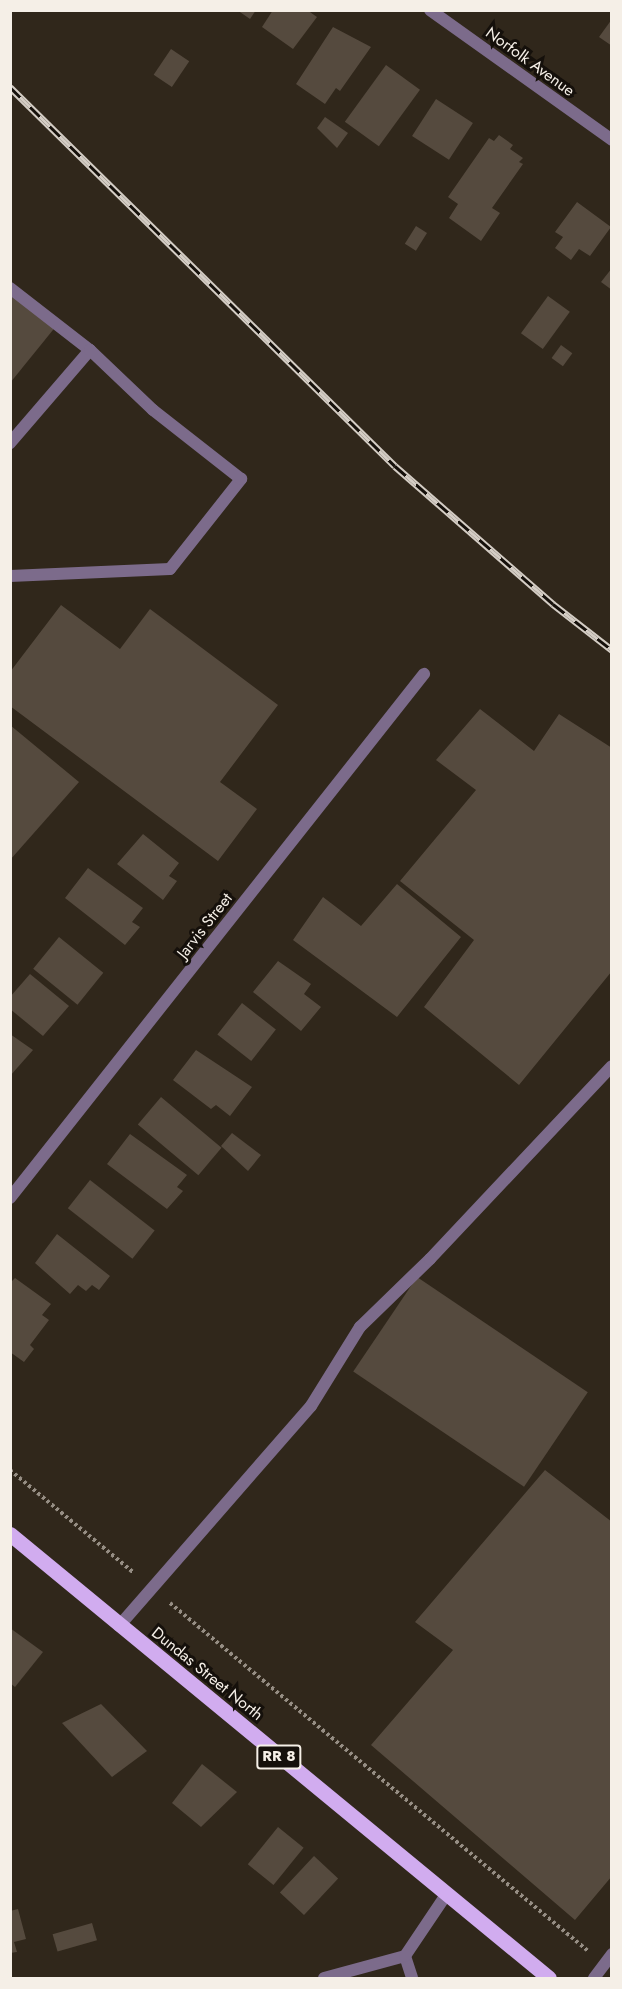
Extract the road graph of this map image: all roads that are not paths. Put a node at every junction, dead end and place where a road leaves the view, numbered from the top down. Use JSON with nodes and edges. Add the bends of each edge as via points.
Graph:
{"nodes":[{"id":1,"x":430,"y":10,"type":"edge"},
{"id":2,"x":612,"y":140,"type":"edge"},
{"id":3,"x":10,"y":288,"type":"edge"},
{"id":4,"x":90,"y":350,"type":"junction"},
{"id":5,"x":10,"y":443,"type":"edge"},
{"id":6,"x":10,"y":576,"type":"edge"},
{"id":7,"x":424,"y":675,"type":"dead end"},
{"id":8,"x":612,"y":1066,"type":"edge"},
{"id":9,"x":10,"y":1198,"type":"edge"},
{"id":10,"x":10,"y":1534,"type":"edge"},
{"id":11,"x":119,"y":1626,"type":"junction"},
{"id":12,"x":446,"y":1895,"type":"junction"},
{"id":13,"x":612,"y":1953,"type":"edge"},
{"id":14,"x":405,"y":1956,"type":"junction"},
{"id":15,"x":328,"y":1978,"type":"edge"},
{"id":16,"x":412,"y":1978,"type":"edge"},
{"id":17,"x":549,"y":1978,"type":"edge"},
{"id":18,"x":594,"y":1978,"type":"edge"}],
"edges":[{"from":1,"to":2,"type":"street","name":"Norfolk Avenue"},
{"from":3,"to":4,"type":"street"},
{"from":4,"to":5,"type":"street"},
{"from":4,"to":6,"type":"street","via":[[153,410],[241,479],[170,569]]},
{"from":7,"to":9,"type":"street","name":"Jarvis Street"},
{"from":8,"to":11,"type":"street","via":[[430,1259],[360,1327],[311,1406]]},
{"from":10,"to":11,"type":"main road","name":"Dundas Street North","number":"RR 8"},
{"from":11,"to":12,"type":"main road","name":"Dundas Street North","number":"RR 8"},
{"from":12,"to":14,"type":"street"},
{"from":12,"to":17,"type":"main road","name":"Dundas Street North","number":"RR 8"},
{"from":13,"to":18,"type":"street"},
{"from":14,"to":15,"type":"street"},
{"from":14,"to":16,"type":"street"}]}
